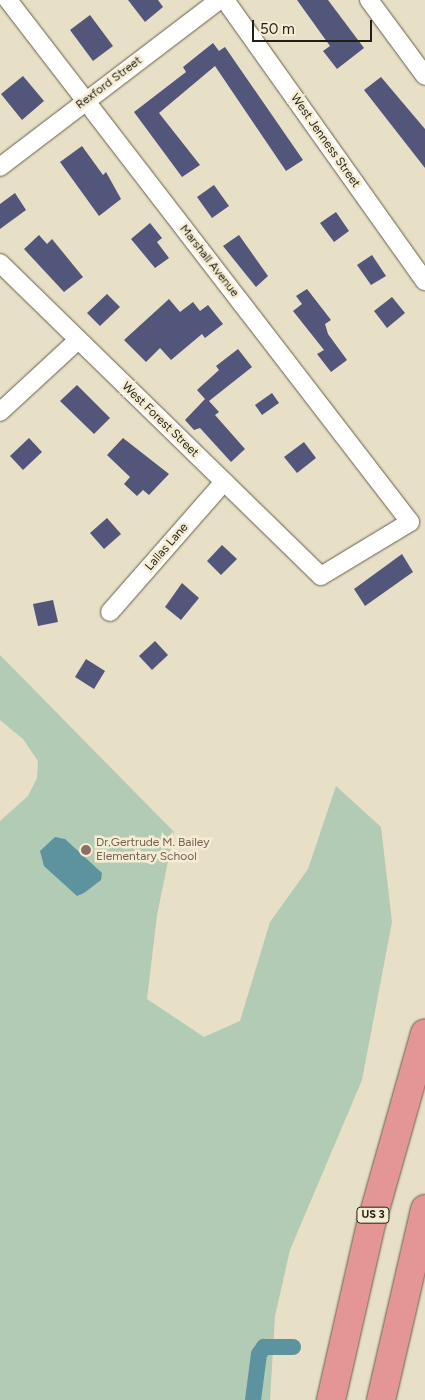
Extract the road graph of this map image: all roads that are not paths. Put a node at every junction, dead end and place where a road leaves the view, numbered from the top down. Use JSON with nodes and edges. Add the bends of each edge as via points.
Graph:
{"nodes":[{"id":1,"x":8,"y":0,"type":"edge"},
{"id":2,"x":219,"y":0,"type":"edge"},
{"id":3,"x":225,"y":0,"type":"edge"},
{"id":4,"x":369,"y":0,"type":"edge"},
{"id":5,"x":425,"y":76,"type":"edge"},
{"id":6,"x":86,"y":101,"type":"junction"},
{"id":7,"x":0,"y":167,"type":"edge"},
{"id":8,"x":0,"y":263,"type":"edge"},
{"id":9,"x":425,"y":282,"type":"edge"},
{"id":10,"x":78,"y":340,"type":"junction"},
{"id":11,"x":0,"y":412,"type":"edge"},
{"id":12,"x":224,"y":482,"type":"junction"},
{"id":13,"x":321,"y":576,"type":"joint"},
{"id":14,"x":110,"y":612,"type":"dead end"},
{"id":15,"x":425,"y":1033,"type":"edge"},
{"id":16,"x":425,"y":1209,"type":"edge"},
{"id":17,"x":331,"y":1400,"type":"edge"},
{"id":18,"x":381,"y":1400,"type":"edge"}],
"edges":[{"from":1,"to":6,"type":"street","name":"Marshall Avenue"},
{"from":2,"to":6,"type":"street","name":"Rexford Street"},
{"from":3,"to":9,"type":"street","name":"West Jenness Street"},
{"from":4,"to":5,"type":"street"},
{"from":6,"to":7,"type":"street","name":"Rexford Street"},
{"from":6,"to":13,"type":"street","name":"Marshall Avenue","via":[[410,522]]},
{"from":8,"to":10,"type":"street","name":"West Forest Street"},
{"from":10,"to":11,"type":"street"},
{"from":10,"to":12,"type":"street","name":"West Forest Street"},
{"from":12,"to":13,"type":"street","name":"West Forest Street"},
{"from":12,"to":14,"type":"street","name":"Lallas Lane"},
{"from":15,"to":17,"type":"highway","number":"US 3","via":[[381,1187]]},
{"from":16,"to":18,"type":"highway"}]}
